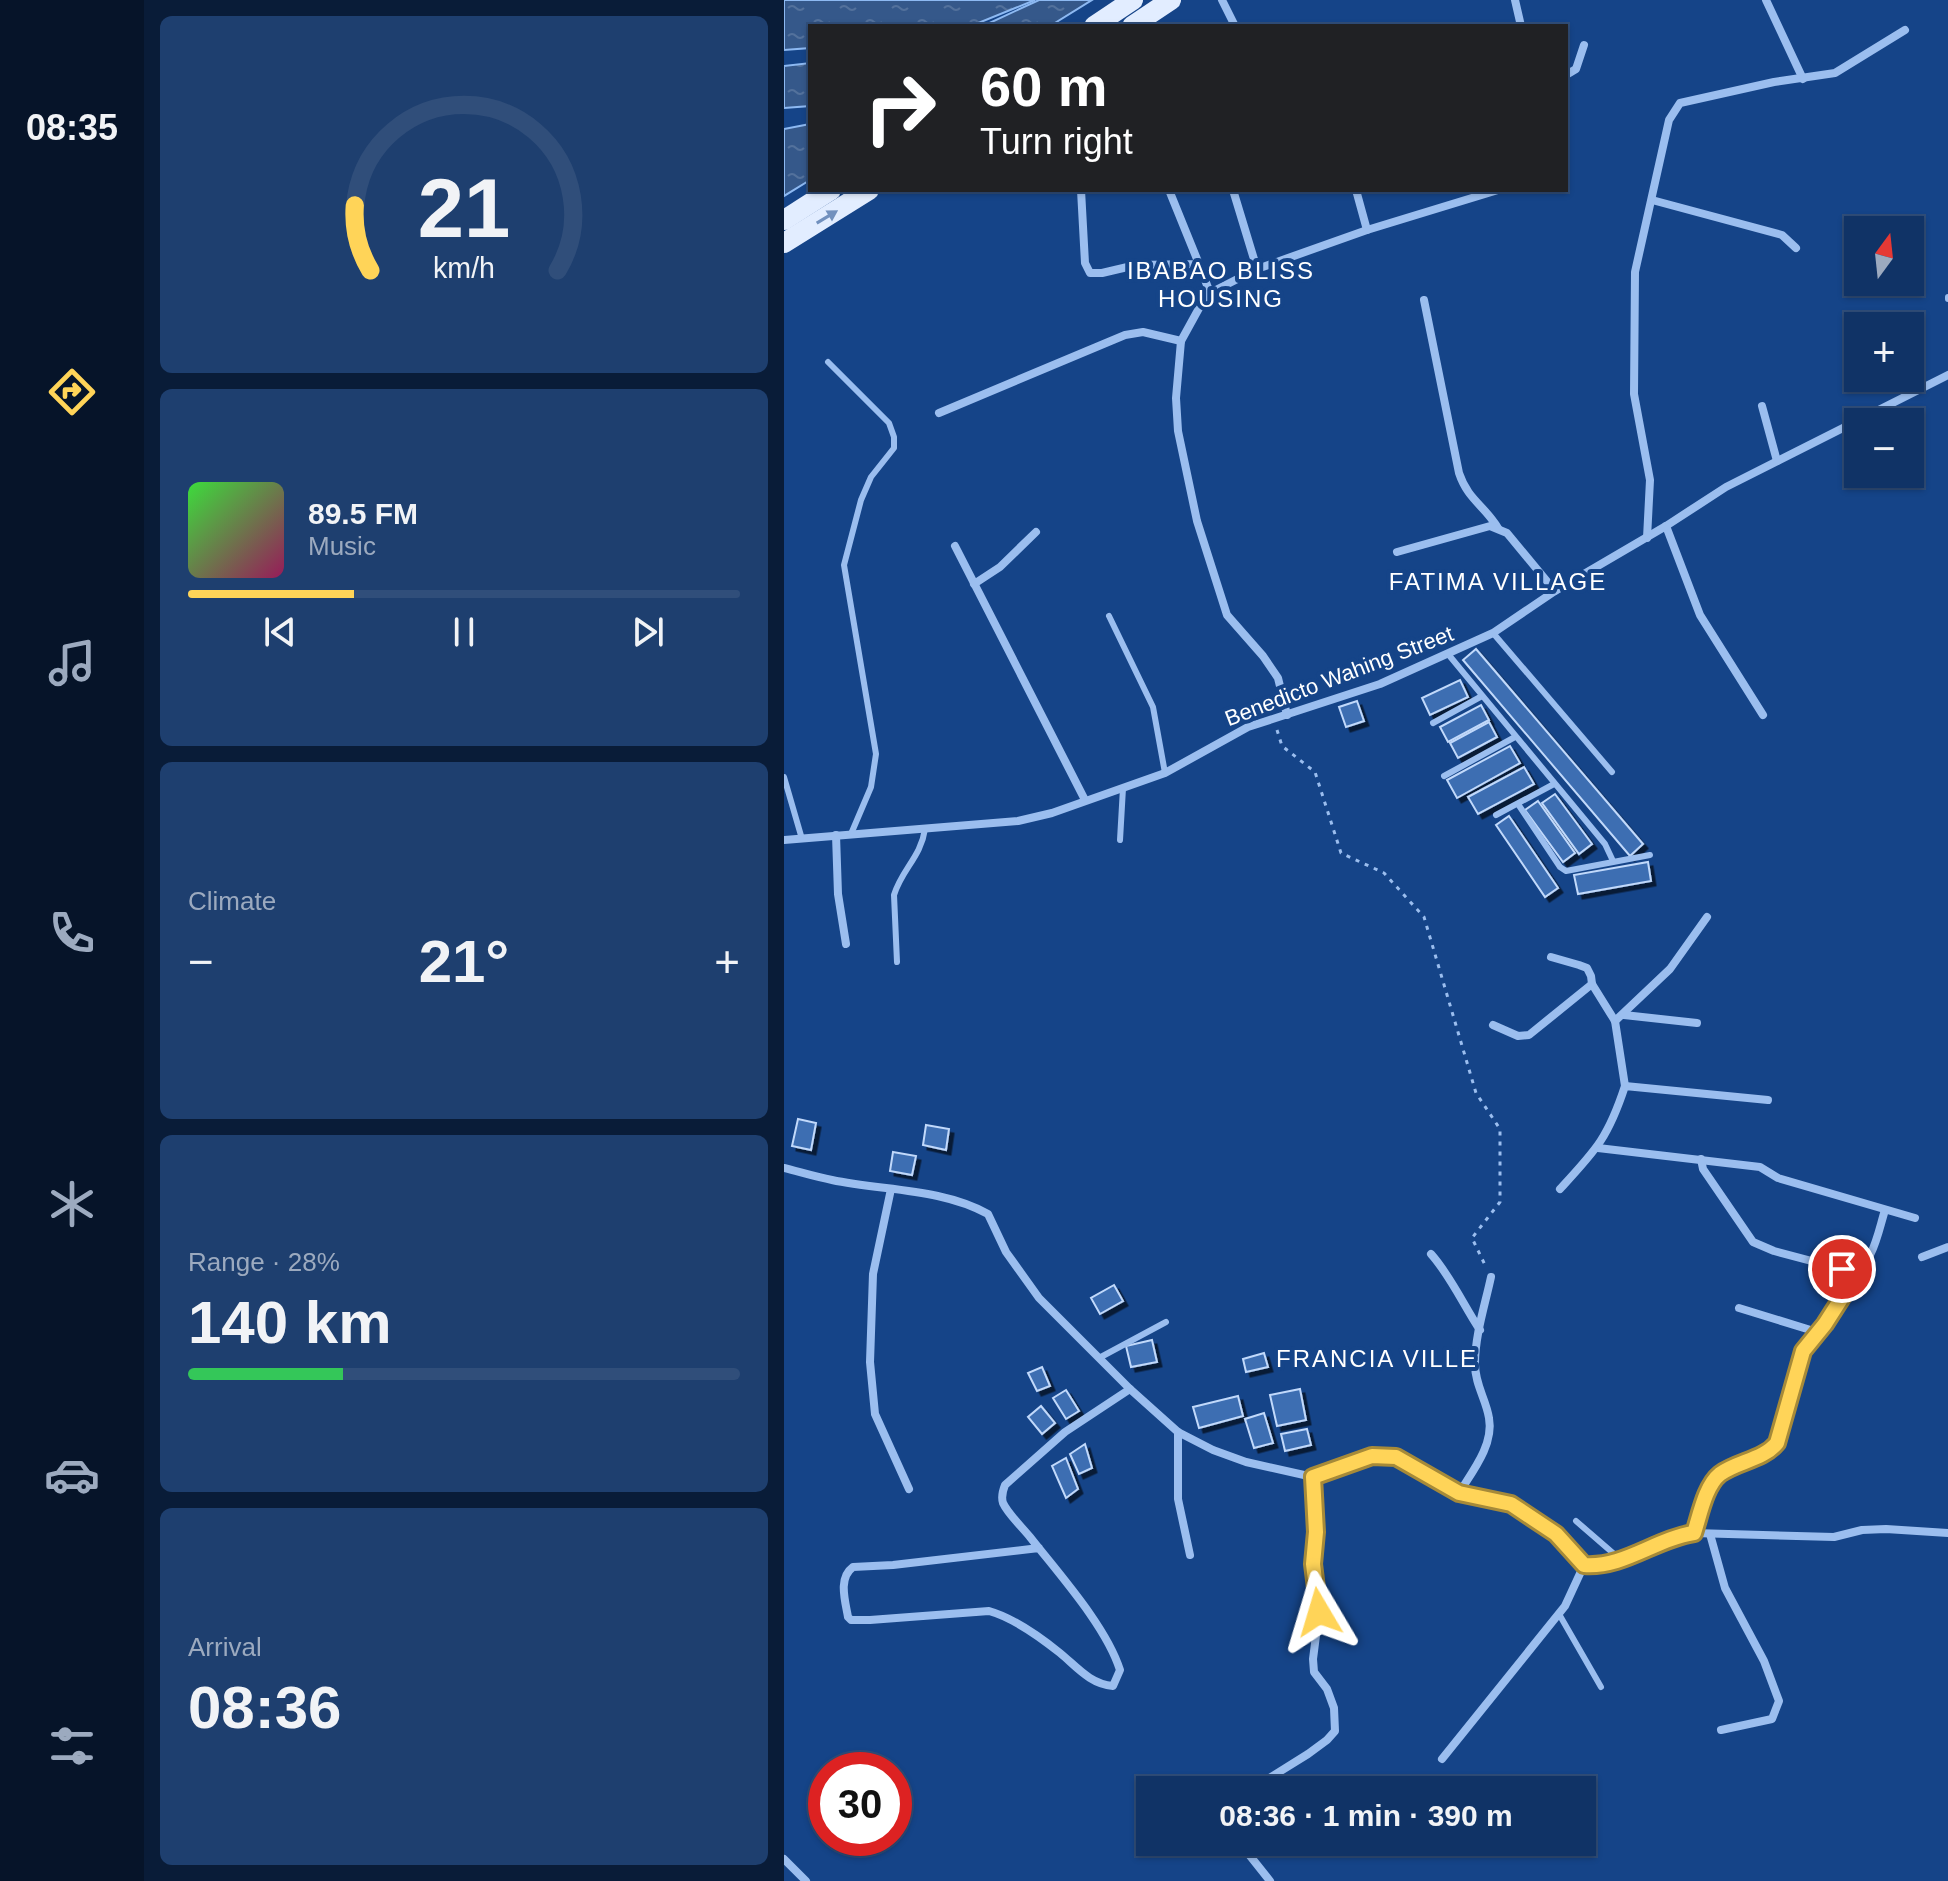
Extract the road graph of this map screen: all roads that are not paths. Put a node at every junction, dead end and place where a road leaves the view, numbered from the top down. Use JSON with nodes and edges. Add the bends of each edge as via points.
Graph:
{"nodes":[{"id":1,"x":1133,"y":0,"type":"edge"},
{"id":2,"x":1171,"y":0,"type":"edge"},
{"id":3,"x":1222,"y":0,"type":"edge"},
{"id":4,"x":1515,"y":0,"type":"edge"},
{"id":5,"x":1766,"y":0,"type":"edge"},
{"id":6,"x":1097,"y":24,"type":"edge"},
{"id":7,"x":1135,"y":24,"type":"edge"},
{"id":8,"x":1234,"y":24,"type":"edge"},
{"id":9,"x":1521,"y":24,"type":"edge"},
{"id":10,"x":1905,"y":30,"type":"dead end"},
{"id":11,"x":1584,"y":45,"type":"dead end"},
{"id":12,"x":1568,"y":74,"type":"edge"},
{"id":13,"x":1803,"y":79,"type":"junction"},
{"id":14,"x":828,"y":192,"type":"edge"},
{"id":15,"x":866,"y":192,"type":"edge"},
{"id":16,"x":1081,"y":192,"type":"edge"},
{"id":17,"x":1170,"y":192,"type":"edge"},
{"id":18,"x":1234,"y":192,"type":"edge"},
{"id":19,"x":1357,"y":192,"type":"edge"},
{"id":20,"x":1491,"y":192,"type":"edge"},
{"id":21,"x":1652,"y":200,"type":"junction"},
{"id":22,"x":784,"y":220,"type":"edge"},
{"id":23,"x":1367,"y":230,"type":"junction"},
{"id":24,"x":784,"y":243,"type":"edge"},
{"id":25,"x":1796,"y":248,"type":"dead end"},
{"id":26,"x":1199,"y":264,"type":"junction"},
{"id":27,"x":1257,"y":269,"type":"junction"},
{"id":28,"x":1210,"y":293,"type":"junction"},
{"id":29,"x":1424,"y":300,"type":"dead end"},
{"id":30,"x":1181,"y":341,"type":"junction"},
{"id":31,"x":828,"y":362,"type":"dead end"},
{"id":32,"x":1948,"y":375,"type":"edge"},
{"id":33,"x":1762,"y":406,"type":"dead end"},
{"id":34,"x":939,"y":413,"type":"dead end"},
{"id":35,"x":1777,"y":461,"type":"junction"},
{"id":36,"x":1666,"y":526,"type":"junction"},
{"id":37,"x":1498,"y":528,"type":"junction"},
{"id":38,"x":1036,"y":532,"type":"dead end"},
{"id":39,"x":1647,"y":538,"type":"junction"},
{"id":40,"x":955,"y":546,"type":"dead end"},
{"id":41,"x":1397,"y":552,"type":"dead end"},
{"id":42,"x":974,"y":584,"type":"junction"},
{"id":43,"x":1555,"y":591,"type":"junction"},
{"id":44,"x":1109,"y":616,"type":"dead end"},
{"id":45,"x":1493,"y":633,"type":"junction"},
{"id":46,"x":1448,"y":654,"type":"junction"},
{"id":47,"x":1482,"y":696,"type":"junction"},
{"id":48,"x":1287,"y":715,"type":"junction"},
{"id":49,"x":1763,"y":715,"type":"dead end"},
{"id":50,"x":1433,"y":723,"type":"dead end"},
{"id":51,"x":1515,"y":737,"type":"junction"},
{"id":52,"x":1612,"y":772,"type":"dead end"},
{"id":53,"x":1165,"y":773,"type":"junction"},
{"id":54,"x":1444,"y":776,"type":"dead end"},
{"id":55,"x":784,"y":777,"type":"edge"},
{"id":56,"x":1554,"y":784,"type":"junction"},
{"id":57,"x":1123,"y":788,"type":"junction"},
{"id":58,"x":1085,"y":800,"type":"junction"},
{"id":59,"x":1518,"y":804,"type":"junction"},
{"id":60,"x":1496,"y":815,"type":"dead end"},
{"id":61,"x":925,"y":829,"type":"junction"},
{"id":62,"x":851,"y":834,"type":"junction"},
{"id":63,"x":836,"y":835,"type":"junction"},
{"id":64,"x":802,"y":839,"type":"junction"},
{"id":65,"x":784,"y":840,"type":"edge"},
{"id":66,"x":1120,"y":840,"type":"dead end"},
{"id":67,"x":1650,"y":855,"type":"dead end"},
{"id":68,"x":1613,"y":861,"type":"junction"},
{"id":69,"x":1707,"y":917,"type":"dead end"},
{"id":70,"x":846,"y":944,"type":"dead end"},
{"id":71,"x":1551,"y":957,"type":"dead end"},
{"id":72,"x":897,"y":962,"type":"dead end"},
{"id":73,"x":1592,"y":984,"type":"junction"},
{"id":74,"x":1624,"y":1015,"type":"junction"},
{"id":75,"x":1615,"y":1021,"type":"junction"},
{"id":76,"x":1697,"y":1023,"type":"dead end"},
{"id":77,"x":1493,"y":1025,"type":"dead end"},
{"id":78,"x":1625,"y":1086,"type":"junction"},
{"id":79,"x":1768,"y":1100,"type":"dead end"},
{"id":80,"x":1598,"y":1148,"type":"junction"},
{"id":81,"x":1701,"y":1159,"type":"junction"},
{"id":82,"x":784,"y":1168,"type":"edge"},
{"id":83,"x":891,"y":1189,"type":"junction"},
{"id":84,"x":1560,"y":1189,"type":"dead end"},
{"id":85,"x":1885,"y":1210,"type":"junction"},
{"id":86,"x":1915,"y":1218,"type":"dead end"},
{"id":87,"x":1948,"y":1247,"type":"edge"},
{"id":88,"x":1431,"y":1254,"type":"dead end"},
{"id":89,"x":1922,"y":1257,"type":"dead end"},
{"id":90,"x":1850,"y":1276,"type":"junction"},
{"id":91,"x":1491,"y":1277,"type":"road end"},
{"id":92,"x":1739,"y":1308,"type":"dead end"},
{"id":93,"x":1166,"y":1322,"type":"dead end"},
{"id":94,"x":1480,"y":1330,"type":"junction"},
{"id":95,"x":1817,"y":1332,"type":"junction"},
{"id":96,"x":1099,"y":1358,"type":"junction"},
{"id":97,"x":1130,"y":1389,"type":"junction"},
{"id":98,"x":1178,"y":1432,"type":"junction"},
{"id":99,"x":1313,"y":1477,"type":"junction"},
{"id":100,"x":909,"y":1489,"type":"dead end"},
{"id":101,"x":1459,"y":1493,"type":"junction"},
{"id":102,"x":1576,"y":1521,"type":"dead end"},
{"id":103,"x":1694,"y":1533,"type":"junction"},
{"id":104,"x":1948,"y":1533,"type":"edge"},
{"id":105,"x":1710,"y":1534,"type":"junction"},
{"id":106,"x":1039,"y":1548,"type":"junction"},
{"id":107,"x":1190,"y":1555,"type":"dead end"},
{"id":108,"x":1621,"y":1560,"type":"junction"},
{"id":109,"x":1584,"y":1565,"type":"junction"},
{"id":110,"x":1559,"y":1614,"type":"junction"},
{"id":111,"x":1601,"y":1687,"type":"dead end"},
{"id":112,"x":1721,"y":1730,"type":"dead end"},
{"id":113,"x":1442,"y":1759,"type":"dead end"},
{"id":114,"x":1273,"y":1776,"type":"edge"},
{"id":115,"x":1250,"y":1856,"type":"edge"},
{"id":116,"x":784,"y":1859,"type":"edge"},
{"id":117,"x":806,"y":1881,"type":"edge"},
{"id":118,"x":1270,"y":1881,"type":"edge"}],
"edges":[{"from":1,"to":6,"type":"main road"},
{"from":2,"to":7,"type":"main road"},
{"from":3,"to":8,"type":"street"},
{"from":4,"to":9,"type":"street"},
{"from":5,"to":13,"type":"street"},
{"from":10,"to":13,"type":"street","via":[[1835,73]]},
{"from":11,"to":12,"type":"street","via":[[1576,69]]},
{"from":13,"to":21,"type":"street","via":[[1680,103],[1669,120]]},
{"from":14,"to":22,"type":"main road"},
{"from":24,"to":15,"type":"main road","one_way":true},
{"from":16,"to":26,"type":"street","via":[[1090,273],[1136,265]]},
{"from":17,"to":26,"type":"street"},
{"from":18,"to":27,"type":"street"},
{"from":19,"to":23,"type":"street"},
{"from":20,"to":23,"type":"street"},
{"from":21,"to":25,"type":"street","via":[[1782,235]]},
{"from":21,"to":39,"type":"street","via":[[1635,272],[1634,319],[1634,394],[1650,480]]},
{"from":23,"to":27,"type":"street"},
{"from":26,"to":28,"type":"street"},
{"from":27,"to":28,"type":"street"},
{"from":28,"to":30,"type":"street"},
{"from":29,"to":37,"type":"street","via":[[1459,473],[1471,499],[1487,510]]},
{"from":30,"to":34,"type":"street","via":[[1143,332],[1125,335]]},
{"from":30,"to":48,"type":"street","via":[[1178,431],[1197,521],[1227,615],[1278,678]]},
{"from":31,"to":62,"type":"lane","via":[[889,423],[894,437],[894,448],[861,500],[844,565],[876,754],[871,787]]},
{"from":32,"to":35,"type":"street","name":"Benedicto Wahing Street"},
{"from":33,"to":35,"type":"street"},
{"from":35,"to":36,"type":"street","name":"Benedicto Wahing Street"},
{"from":36,"to":39,"type":"street","name":"Benedicto Wahing Street"},
{"from":36,"to":49,"type":"street","via":[[1700,615]]},
{"from":37,"to":41,"type":"street"},
{"from":37,"to":43,"type":"street"},
{"from":38,"to":42,"type":"street"},
{"from":39,"to":43,"type":"street","name":"Benedicto Wahing Street"},
{"from":40,"to":42,"type":"street"},
{"from":42,"to":58,"type":"street"},
{"from":43,"to":45,"type":"street","name":"Benedicto Wahing Street"},
{"from":44,"to":53,"type":"lane","via":[[1153,707]]},
{"from":45,"to":46,"type":"street","name":"Benedicto Wahing Street"},
{"from":45,"to":52,"type":"lane"},
{"from":46,"to":47,"type":"lane"},
{"from":46,"to":48,"type":"street","name":"Benedicto Wahing Street"},
{"from":47,"to":50,"type":"lane"},
{"from":47,"to":51,"type":"lane"},
{"from":48,"to":53,"type":"street","name":"Benedicto Wahing Street","via":[[1248,727]]},
{"from":51,"to":54,"type":"lane"},
{"from":51,"to":56,"type":"lane"},
{"from":53,"to":57,"type":"street","name":"Benedicto Wahing Street"},
{"from":55,"to":64,"type":"lane"},
{"from":56,"to":59,"type":"lane"},
{"from":56,"to":68,"type":"lane"},
{"from":57,"to":58,"type":"street","name":"Benedicto Wahing Street"},
{"from":57,"to":66,"type":"lane"},
{"from":58,"to":61,"type":"street","name":"Benedicto Wahing Street","via":[[1018,821]]},
{"from":59,"to":60,"type":"lane"},
{"from":59,"to":68,"type":"lane","via":[[1566,871]]},
{"from":61,"to":62,"type":"street","name":"Benedicto Wahing Street"},
{"from":61,"to":72,"type":"lane","via":[[919,853],[894,895]]},
{"from":62,"to":63,"type":"street","name":"Benedicto Wahing Street"},
{"from":63,"to":64,"type":"street","name":"Benedicto Wahing Street"},
{"from":63,"to":70,"type":"street"},
{"from":64,"to":65,"type":"street","name":"Benedicto Wahing Street"},
{"from":67,"to":68,"type":"lane"},
{"from":69,"to":74,"type":"street","via":[[1670,969]]},
{"from":71,"to":73,"type":"street","via":[[1587,968]]},
{"from":73,"to":75,"type":"street"},
{"from":73,"to":77,"type":"street","via":[[1529,1035]]},
{"from":74,"to":75,"type":"street"},
{"from":74,"to":76,"type":"street"},
{"from":75,"to":78,"type":"street"},
{"from":78,"to":79,"type":"street"},
{"from":78,"to":80,"type":"street"},
{"from":80,"to":81,"type":"street"},
{"from":80,"to":84,"type":"street"},
{"from":81,"to":85,"type":"street","via":[[1760,1167],[1778,1178]]},
{"from":81,"to":90,"type":"street","via":[[1753,1242]]},
{"from":82,"to":83,"type":"street"},
{"from":83,"to":96,"type":"street","via":[[953,1200],[988,1214],[1006,1252],[1039,1298]]},
{"from":83,"to":100,"type":"street","via":[[873,1274],[870,1362],[875,1414]]},
{"from":85,"to":86,"type":"street"},
{"from":85,"to":90,"type":"street","via":[[1870,1258]]},
{"from":87,"to":89,"type":"street"},
{"from":88,"to":94,"type":"street"},
{"from":90,"to":95,"type":"street","via":[[1848,1288]]},
{"from":91,"to":94,"type":"street"},
{"from":92,"to":95,"type":"street"},
{"from":93,"to":96,"type":"lane"},
{"from":94,"to":101,"type":"street","via":[[1476,1386],[1490,1420],[1484,1450]]},
{"from":95,"to":103,"type":"street","via":[[1803,1351],[1777,1443],[1719,1475]]},
{"from":96,"to":97,"type":"street"},
{"from":97,"to":98,"type":"street"},
{"from":97,"to":106,"type":"street","via":[[1065,1432],[1005,1485],[1003,1502]]},
{"from":98,"to":99,"type":"street","via":[[1246,1462]]},
{"from":98,"to":107,"type":"street","via":[[1178,1499]]},
{"from":99,"to":101,"type":"street","via":[[1385,1455]]},
{"from":99,"to":114,"type":"street","via":[[1319,1612],[1314,1672],[1334,1708],[1335,1731]]},
{"from":101,"to":109,"type":"street","via":[[1511,1504],[1556,1534]]},
{"from":102,"to":108,"type":"lane"},
{"from":103,"to":105,"type":"street"},
{"from":103,"to":108,"type":"street","via":[[1673,1536]]},
{"from":104,"to":105,"type":"street","via":[[1886,1529],[1834,1537]]},
{"from":105,"to":112,"type":"street","via":[[1725,1588],[1779,1701],[1772,1719]]},
{"from":106,"to":106,"type":"street","via":[[1114,1651],[1120,1670],[1113,1686],[1082,1674],[1003,1614],[848,1617],[844,1581],[853,1567]]},
{"from":108,"to":109,"type":"street"},
{"from":109,"to":110,"type":"street"},
{"from":110,"to":111,"type":"lane"},
{"from":110,"to":113,"type":"street"},
{"from":115,"to":118,"type":"street"},
{"from":116,"to":117,"type":"street"}]}
